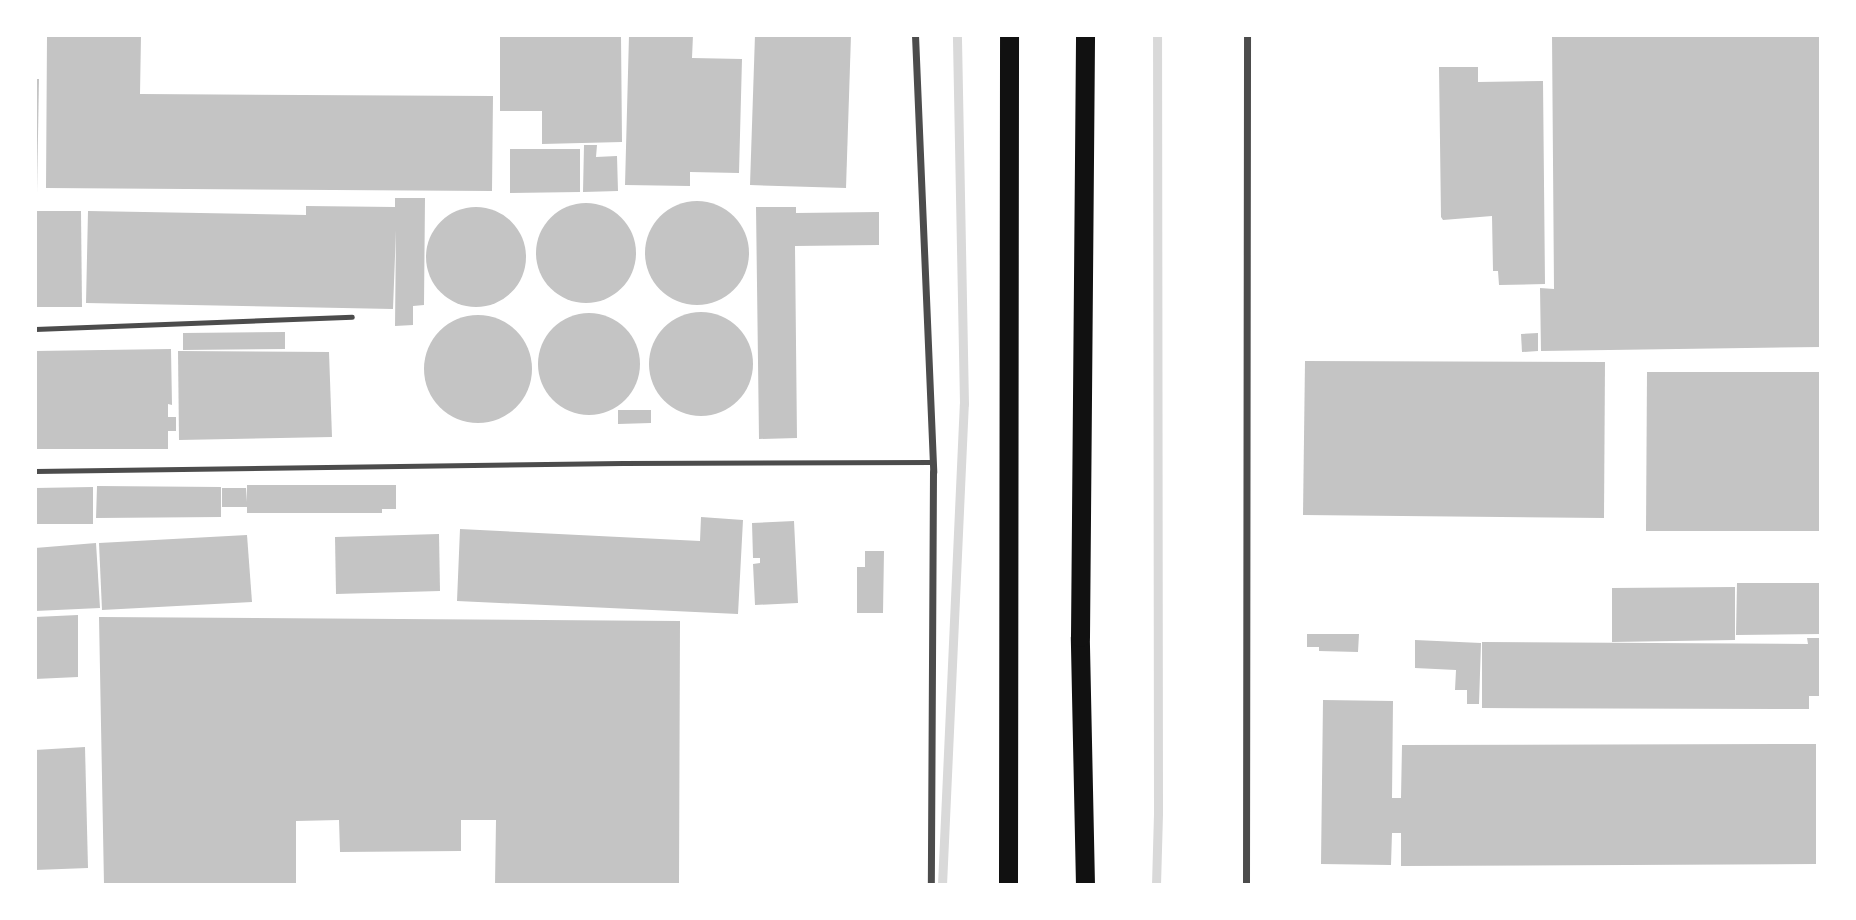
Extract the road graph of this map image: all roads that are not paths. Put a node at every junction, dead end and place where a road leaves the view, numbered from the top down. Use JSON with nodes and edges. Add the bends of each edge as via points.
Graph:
{"nodes":[{"id":1,"x":915,"y":35,"type":"edge"},
{"id":2,"x":1009,"y":35,"type":"edge"},
{"id":3,"x":1085,"y":35,"type":"edge"},
{"id":4,"x":1248,"y":35,"type":"edge"},
{"id":5,"x":352,"y":317,"type":"dead end"},
{"id":6,"x":35,"y":329,"type":"edge"},
{"id":7,"x":933,"y":463,"type":"junction"},
{"id":8,"x":35,"y":471,"type":"edge"},
{"id":9,"x":931,"y":885,"type":"edge"},
{"id":10,"x":1008,"y":885,"type":"edge"},
{"id":11,"x":1085,"y":885,"type":"edge"},
{"id":12,"x":1246,"y":885,"type":"edge"}],
"edges":[{"from":1,"to":7,"type":"street"},
{"from":2,"to":10,"type":"highway"},
{"from":3,"to":11,"type":"highway","via":[[1080,637]]},
{"from":4,"to":12,"type":"street"},
{"from":5,"to":6,"type":"lane"},
{"from":7,"to":8,"type":"lane"},
{"from":7,"to":9,"type":"street"}]}
